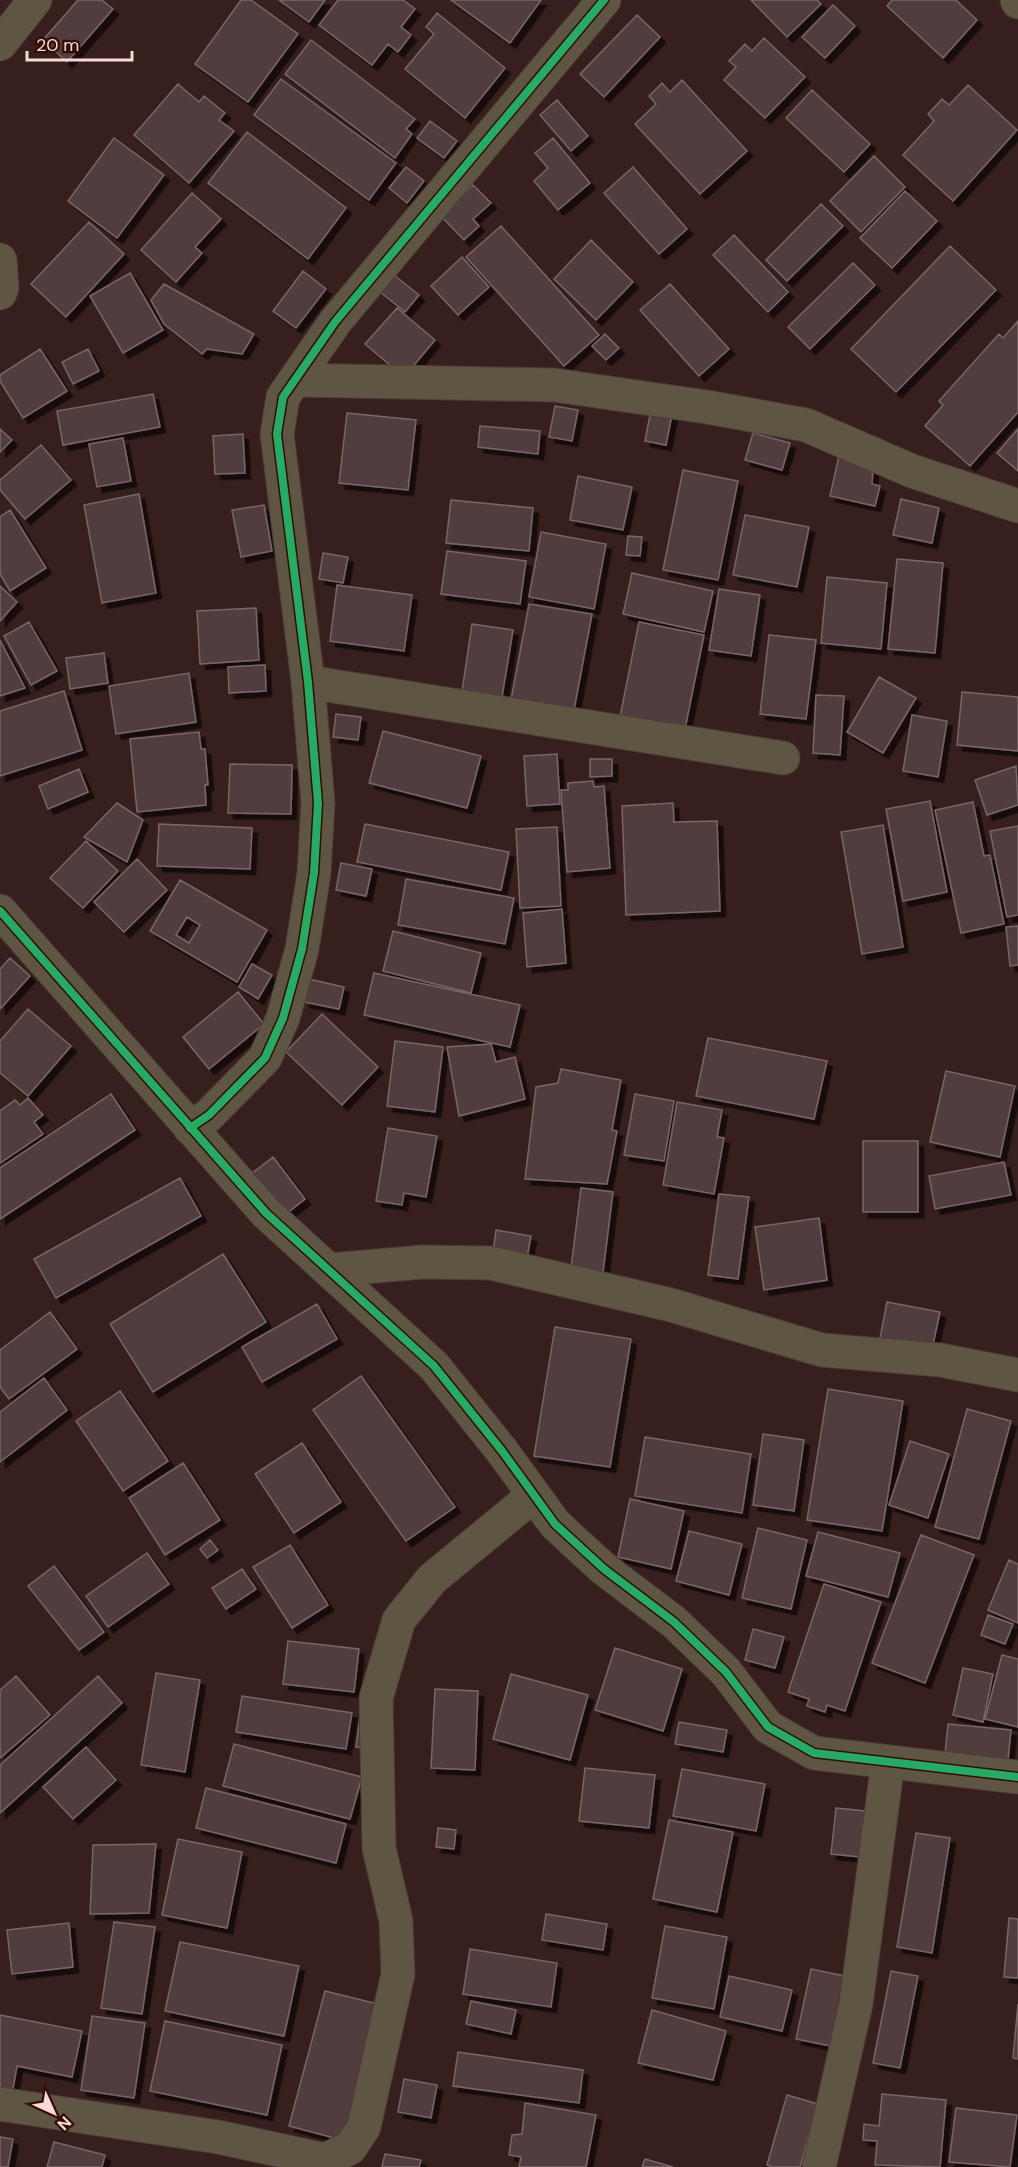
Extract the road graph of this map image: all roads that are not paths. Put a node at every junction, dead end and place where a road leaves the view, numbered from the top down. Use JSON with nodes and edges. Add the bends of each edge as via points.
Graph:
{"nodes":[{"id":1,"x":35,"y":0,"type":"edge"},
{"id":2,"x":604,"y":0,"type":"edge"},
{"id":3,"x":0,"y":44,"type":"edge"},
{"id":4,"x":0,"y":260,"type":"edge"},
{"id":5,"x":0,"y":293,"type":"edge"},
{"id":6,"x":298,"y":380,"type":"junction"},
{"id":7,"x":1018,"y":506,"type":"edge"},
{"id":8,"x":308,"y":682,"type":"junction"},
{"id":9,"x":783,"y":759,"type":"dead end"},
{"id":10,"x":0,"y":911,"type":"edge"},
{"id":11,"x":190,"y":1128,"type":"junction"},
{"id":12,"x":330,"y":1270,"type":"junction"},
{"id":13,"x":1018,"y":1375,"type":"edge"},
{"id":14,"x":534,"y":1495,"type":"junction"},
{"id":15,"x":888,"y":1762,"type":"junction"},
{"id":16,"x":1018,"y":1777,"type":"edge"},
{"id":17,"x":0,"y":2104,"type":"edge"},
{"id":18,"x":819,"y":2167,"type":"edge"}],
"edges":[{"from":1,"to":3,"type":"street"},
{"from":2,"to":6,"type":"street","via":[[335,322]]},
{"from":4,"to":5,"type":"street"},
{"from":6,"to":7,"type":"street","via":[[554,385],[707,406],[806,425],[912,471]]},
{"from":6,"to":8,"type":"street","via":[[283,397],[277,434]]},
{"from":8,"to":9,"type":"street"},
{"from":8,"to":11,"type":"street","via":[[318,803],[314,873],[302,949],[283,1018],[266,1058],[209,1115]]},
{"from":10,"to":11,"type":"street"},
{"from":11,"to":12,"type":"street","via":[[266,1213]]},
{"from":12,"to":13,"type":"street","via":[[422,1262],[491,1263],[671,1305],[822,1350],[940,1360]]},
{"from":12,"to":14,"type":"street","via":[[434,1366]]},
{"from":14,"to":15,"type":"street","via":[[563,1531],[604,1569],[674,1622],[726,1672],[768,1727],[814,1753]]},
{"from":14,"to":17,"type":"street","via":[[432,1579],[399,1620],[376,1698],[379,1848],[396,1921],[398,1974],[364,2127],[350,2148],[325,2160],[218,2137]]},
{"from":15,"to":16,"type":"street"},
{"from":15,"to":18,"type":"street","via":[[856,2004]]}]}
